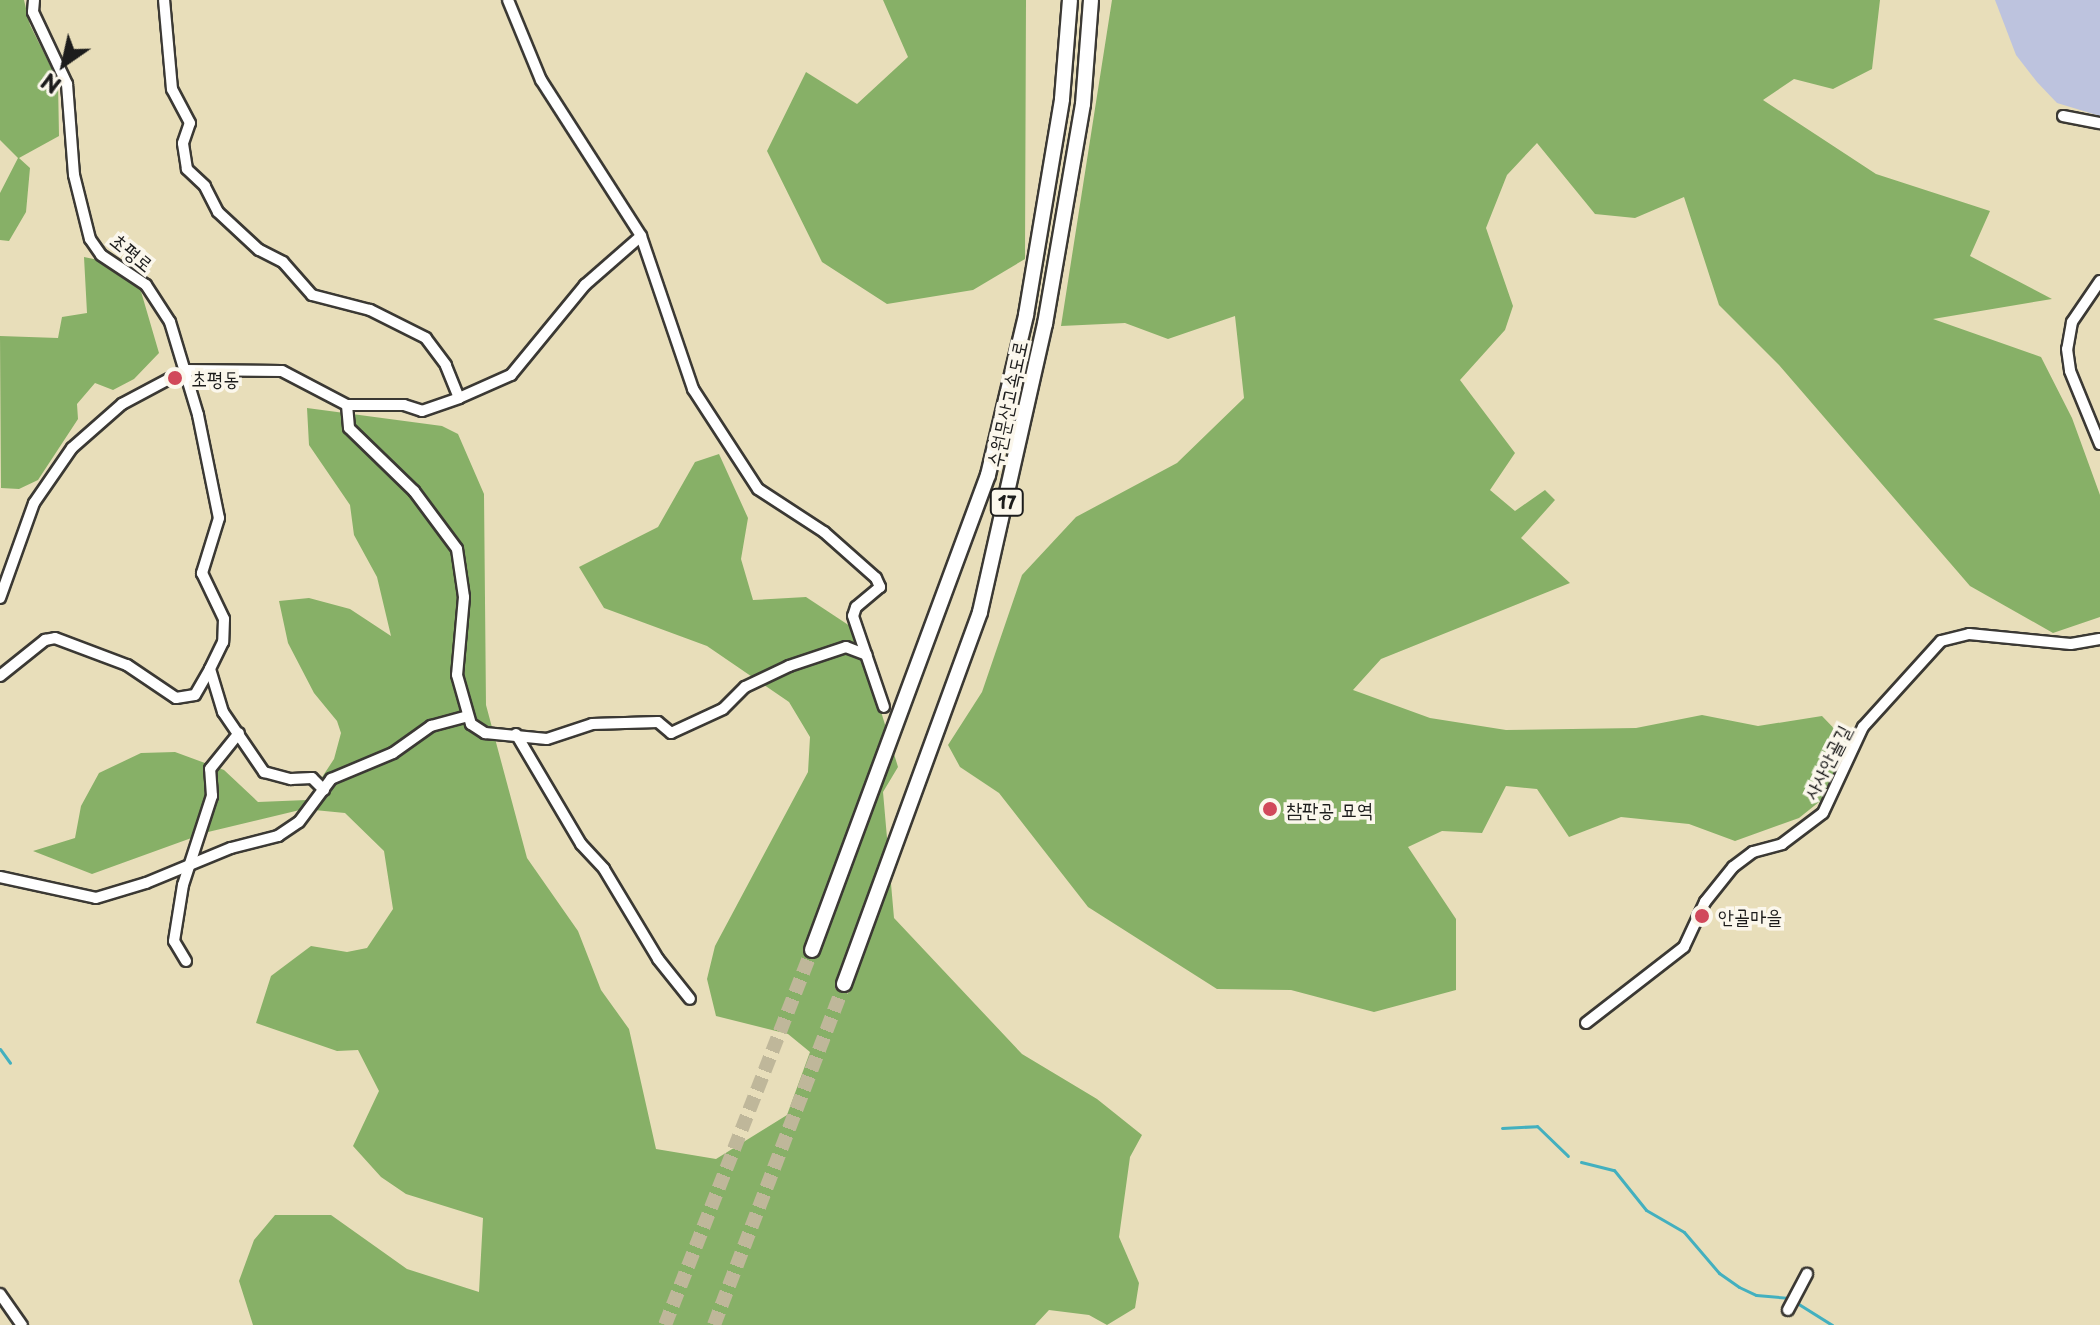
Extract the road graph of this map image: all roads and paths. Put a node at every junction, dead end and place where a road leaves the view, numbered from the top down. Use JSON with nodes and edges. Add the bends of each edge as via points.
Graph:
{"nodes":[{"id":1,"x":34,"y":0,"type":"edge"},
{"id":2,"x":164,"y":0,"type":"edge"},
{"id":3,"x":508,"y":0,"type":"edge"},
{"id":4,"x":1070,"y":0,"type":"edge"},
{"id":5,"x":1091,"y":0,"type":"edge"},
{"id":6,"x":2063,"y":116,"type":"dead end"},
{"id":7,"x":2100,"y":123,"type":"edge"},
{"id":8,"x":641,"y":236,"type":"junction"},
{"id":9,"x":2100,"y":281,"type":"edge"},
{"id":10,"x":186,"y":370,"type":"junction"},
{"id":11,"x":459,"y":398,"type":"junction"},
{"id":12,"x":347,"y":405,"type":"junction"},
{"id":13,"x":2100,"y":444,"type":"edge"},
{"id":14,"x":0,"y":598,"type":"edge"},
{"id":15,"x":2100,"y":639,"type":"edge"},
{"id":16,"x":867,"y":655,"type":"junction"},
{"id":17,"x":210,"y":669,"type":"junction"},
{"id":18,"x":0,"y":676,"type":"edge"},
{"id":19,"x":884,"y":707,"type":"dead end"},
{"id":20,"x":468,"y":716,"type":"junction"},
{"id":21,"x":239,"y":733,"type":"junction"},
{"id":22,"x":516,"y":734,"type":"junction"},
{"id":23,"x":324,"y":790,"type":"junction"},
{"id":24,"x":191,"y":865,"type":"junction"},
{"id":25,"x":0,"y":877,"type":"edge"},
{"id":26,"x":812,"y":950,"type":"tunnel mouth"},
{"id":27,"x":186,"y":961,"type":"dead end"},
{"id":28,"x":844,"y":984,"type":"tunnel mouth"},
{"id":29,"x":690,"y":999,"type":"dead end"},
{"id":30,"x":1586,"y":1023,"type":"dead end"},
{"id":31,"x":1807,"y":1274,"type":"dead end"},
{"id":32,"x":0,"y":1294,"type":"edge"},
{"id":33,"x":1788,"y":1310,"type":"dead end"},
{"id":34,"x":22,"y":1325,"type":"edge"}],
"edges":[{"from":1,"to":10,"type":"street","name":"초평로","via":[[33,12],[67,84],[74,175],[90,239],[101,255],[146,285],[170,322]]},
{"from":2,"to":11,"type":"street","via":[[172,89],[190,123],[183,143],[187,169],[205,186],[218,212],[259,250],[283,262],[312,295],[370,310],[426,338],[446,365]]},
{"from":3,"to":8,"type":"street","via":[[541,80]]},
{"from":4,"to":26,"type":"highway","name":"수원문산고속도로","number":"17","via":[[1062,99],[1026,315],[988,475]]},
{"from":5,"to":28,"type":"highway","name":"수원문산고속도로","number":"17","via":[[1083,104],[1045,324],[980,612]]},
{"from":6,"to":7,"type":"street"},
{"from":8,"to":11,"type":"street","via":[[585,285],[520,367]]},
{"from":8,"to":16,"type":"street","via":[[693,389],[758,489],[824,532],[876,578],[880,587],[853,616]]},
{"from":9,"to":13,"type":"street","via":[[2072,322],[2067,349],[2070,371]]},
{"from":10,"to":12,"type":"street","via":[[282,371]]},
{"from":10,"to":14,"type":"street","via":[[122,404],[72,448],[34,503]]},
{"from":10,"to":17,"type":"street","name":"초평로","via":[[219,518],[202,573],[224,619],[223,642]]},
{"from":11,"to":12,"type":"street","via":[[422,411],[404,405]]},
{"from":12,"to":20,"type":"street","via":[[349,428],[423,502],[457,549],[464,597],[457,675]]},
{"from":15,"to":30,"type":"street","name":"사사안골길","via":[[2071,644],[1969,634],[1941,641],[1863,727],[1823,813],[1782,844],[1753,852],[1733,867],[1705,902],[1684,947]]},
{"from":16,"to":19,"type":"street"},
{"from":16,"to":22,"type":"street","via":[[846,647],[789,666],[745,687],[723,709],[671,733],[658,722],[592,724],[547,739]]},
{"from":17,"to":18,"type":"street","via":[[195,695],[176,698],[127,665],[55,638],[45,640]]},
{"from":17,"to":21,"type":"street","via":[[223,712]]},
{"from":20,"to":22,"type":"street","via":[[485,733]]},
{"from":20,"to":23,"type":"street","via":[[431,726],[393,753],[331,779]]},
{"from":21,"to":23,"type":"street","via":[[264,772],[312,778]]},
{"from":21,"to":24,"type":"street","via":[[210,769],[212,796]]},
{"from":22,"to":29,"type":"street","via":[[581,844],[604,869],[658,959]]},
{"from":23,"to":24,"type":"street","via":[[299,822],[278,836]]},
{"from":24,"to":25,"type":"street","via":[[96,898]]},
{"from":24,"to":27,"type":"street","via":[[174,941]]},
{"from":31,"to":33,"type":"street"},
{"from":32,"to":34,"type":"street"}]}
